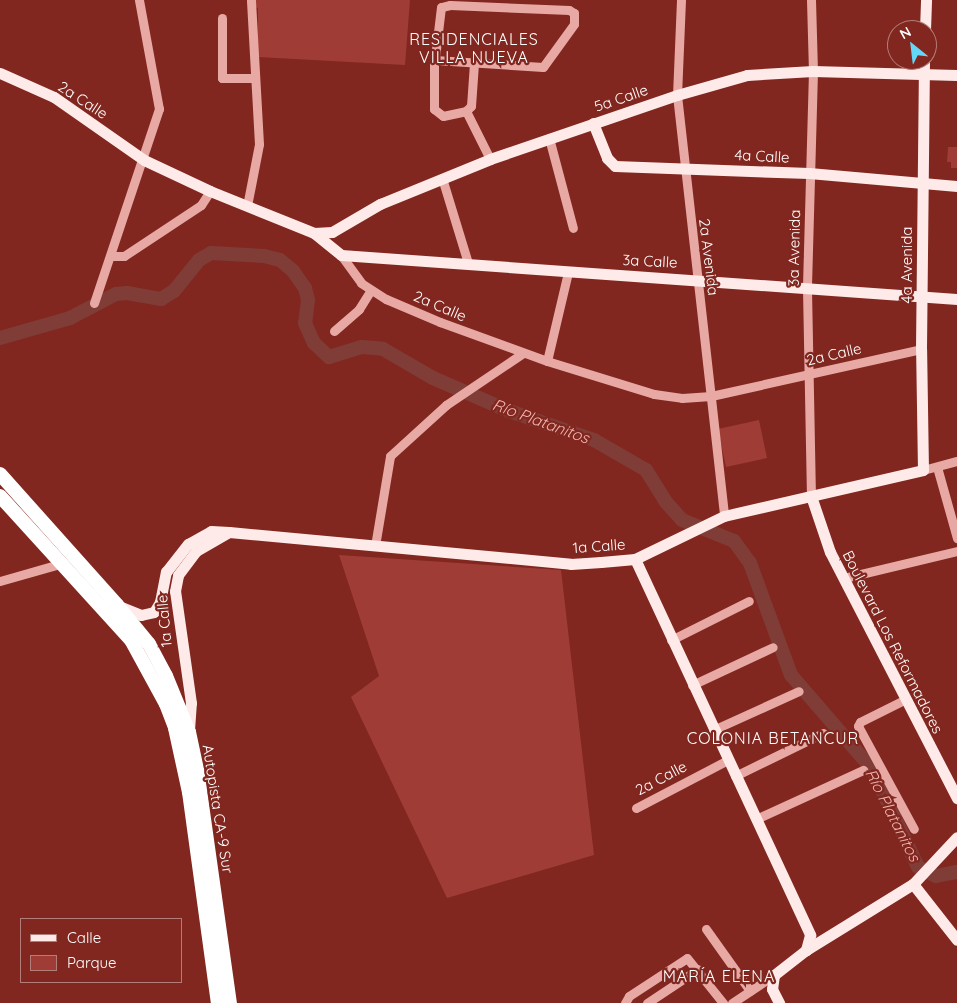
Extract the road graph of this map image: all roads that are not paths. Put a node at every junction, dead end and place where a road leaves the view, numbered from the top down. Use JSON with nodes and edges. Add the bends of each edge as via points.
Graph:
{"nodes":[{"id":1,"x":139,"y":0,"type":"edge"},
{"id":2,"x":251,"y":0,"type":"edge"},
{"id":3,"x":680,"y":0,"type":"edge"},
{"id":4,"x":811,"y":0,"type":"edge"},
{"id":5,"x":926,"y":0,"type":"edge"},
{"id":6,"x":222,"y":18,"type":"dead end"},
{"id":7,"x":925,"y":20,"type":"edge"},
{"id":8,"x":474,"y":62,"type":"junction"},
{"id":9,"x":435,"y":64,"type":"junction"},
{"id":10,"x":924,"y":70,"type":"edge"},
{"id":11,"x":813,"y":71,"type":"junction"},
{"id":12,"x":0,"y":73,"type":"edge"},
{"id":13,"x":924,"y":75,"type":"junction"},
{"id":14,"x":957,"y":75,"type":"edge"},
{"id":15,"x":254,"y":78,"type":"junction"},
{"id":16,"x":677,"y":95,"type":"junction"},
{"id":17,"x":466,"y":111,"type":"junction"},
{"id":18,"x":593,"y":123,"type":"junction"},
{"id":19,"x":549,"y":138,"type":"junction"},
{"id":20,"x":144,"y":160,"type":"junction"},
{"id":21,"x":490,"y":160,"type":"junction"},
{"id":22,"x":683,"y":167,"type":"junction"},
{"id":23,"x":809,"y":173,"type":"junction"},
{"id":24,"x":442,"y":178,"type":"junction"},
{"id":25,"x":922,"y":184,"type":"junction"},
{"id":26,"x":957,"y":186,"type":"edge"},
{"id":27,"x":210,"y":191,"type":"junction"},
{"id":28,"x":247,"y":206,"type":"junction"},
{"id":29,"x":573,"y":228,"type":"dead end"},
{"id":30,"x":332,"y":232,"type":"junction"},
{"id":31,"x":314,"y":233,"type":"junction"},
{"id":32,"x":337,"y":251,"type":"junction"},
{"id":33,"x":111,"y":256,"type":"junction"},
{"id":34,"x":468,"y":263,"type":"junction"},
{"id":35,"x":568,"y":272,"type":"junction"},
{"id":36,"x":698,"y":278,"type":"junction"},
{"id":37,"x":807,"y":289,"type":"junction"},
{"id":38,"x":372,"y":290,"type":"junction"},
{"id":39,"x":922,"y":296,"type":"junction"},
{"id":40,"x":957,"y":299,"type":"edge"},
{"id":41,"x":94,"y":303,"type":"dead end"},
{"id":42,"x":334,"y":331,"type":"dead end"},
{"id":43,"x":921,"y":349,"type":"junction"},
{"id":44,"x":523,"y":353,"type":"junction"},
{"id":45,"x":547,"y":362,"type":"junction"},
{"id":46,"x":807,"y":376,"type":"junction"},
{"id":47,"x":710,"y":396,"type":"junction"},
{"id":48,"x":957,"y":461,"type":"edge"},
{"id":49,"x":937,"y":467,"type":"junction"},
{"id":50,"x":923,"y":470,"type":"junction"},
{"id":51,"x":0,"y":474,"type":"edge"},
{"id":52,"x":0,"y":496,"type":"edge"},
{"id":53,"x":811,"y":496,"type":"junction"},
{"id":54,"x":724,"y":516,"type":"junction"},
{"id":55,"x":229,"y":532,"type":"junction"},
{"id":56,"x":957,"y":538,"type":"edge"},
{"id":57,"x":375,"y":546,"type":"junction"},
{"id":58,"x":957,"y":551,"type":"edge"},
{"id":59,"x":635,"y":559,"type":"junction"},
{"id":60,"x":63,"y":563,"type":"junction"},
{"id":61,"x":844,"y":578,"type":"junction"},
{"id":62,"x":0,"y":581,"type":"edge"},
{"id":63,"x":749,"y":601,"type":"dead end"},
{"id":64,"x":118,"y":605,"type":"junction"},
{"id":65,"x":671,"y":640,"type":"junction"},
{"id":66,"x":773,"y":647,"type":"dead end"},
{"id":67,"x":692,"y":685,"type":"junction"},
{"id":68,"x":799,"y":691,"type":"dead end"},
{"id":69,"x":906,"y":699,"type":"junction"},
{"id":70,"x":713,"y":730,"type":"junction"},
{"id":71,"x":188,"y":732,"type":"junction"},
{"id":72,"x":823,"y":734,"type":"dead end"},
{"id":73,"x":728,"y":760,"type":"junction"},
{"id":74,"x":863,"y":770,"type":"dead end"},
{"id":75,"x":735,"y":776,"type":"junction"},
{"id":76,"x":957,"y":798,"type":"edge"},
{"id":77,"x":636,"y":808,"type":"dead end"},
{"id":78,"x":756,"y":819,"type":"junction"},
{"id":79,"x":914,"y":829,"type":"dead end"},
{"id":80,"x":957,"y":837,"type":"edge"},
{"id":81,"x":914,"y":882,"type":"junction"},
{"id":82,"x":706,"y":929,"type":"dead end"},
{"id":83,"x":810,"y":935,"type":"junction"},
{"id":84,"x":823,"y":940,"type":"junction"},
{"id":85,"x":957,"y":940,"type":"edge"},
{"id":86,"x":806,"y":950,"type":"junction"},
{"id":87,"x":698,"y":969,"type":"junction"},
{"id":88,"x":774,"y":975,"type":"junction"},
{"id":89,"x":750,"y":991,"type":"junction"},
{"id":90,"x":737,"y":1002,"type":"edge"},
{"id":91,"x":218,"y":1003,"type":"edge"},
{"id":92,"x":230,"y":1003,"type":"edge"},
{"id":93,"x":625,"y":1003,"type":"edge"},
{"id":94,"x":647,"y":1003,"type":"edge"},
{"id":95,"x":723,"y":1003,"type":"edge"},
{"id":96,"x":778,"y":1003,"type":"edge"}],
"edges":[{"from":1,"to":20,"type":"street","via":[[159,109]]},
{"from":2,"to":15,"type":"street"},
{"from":3,"to":16,"type":"street","name":"2a Avenida"},
{"from":4,"to":11,"type":"street","name":"3a Avenida"},
{"from":5,"to":7,"type":"main road"},
{"from":6,"to":15,"type":"street","via":[[222,78]]},
{"from":8,"to":9,"type":"street"},
{"from":8,"to":9,"type":"street","via":[[540,67],[548,63],[574,24],[574,13],[569,10],[446,4],[441,7]]},
{"from":8,"to":17,"type":"street","via":[[471,106]]},
{"from":9,"to":17,"type":"street","via":[[436,111],[443,116]]},
{"from":10,"to":13,"type":"main road","name":"4a Avenida"},
{"from":11,"to":13,"type":"main road","name":"5a Calle"},
{"from":11,"to":16,"type":"main road","name":"5a Calle","via":[[747,75]]},
{"from":11,"to":23,"type":"street","name":"3a Avenida"},
{"from":12,"to":20,"type":"main road","name":"2a Calle","via":[[54,98]]},
{"from":13,"to":14,"type":"main road","name":"5a Calle"},
{"from":13,"to":25,"type":"main road","name":"4a Avenida"},
{"from":15,"to":28,"type":"street","via":[[259,144]]},
{"from":16,"to":18,"type":"main road","name":"5a Calle"},
{"from":16,"to":22,"type":"street","name":"2a Avenida"},
{"from":17,"to":21,"type":"street"},
{"from":18,"to":19,"type":"main road","name":"5a Calle"},
{"from":18,"to":22,"type":"main road","name":"4a Calle","via":[[613,165]]},
{"from":19,"to":21,"type":"main road","name":"5a Calle"},
{"from":19,"to":29,"type":"street"},
{"from":20,"to":27,"type":"main road","name":"2a Calle"},
{"from":20,"to":33,"type":"street"},
{"from":21,"to":24,"type":"main road","name":"5a Calle"},
{"from":22,"to":23,"type":"main road","name":"4a Calle"},
{"from":22,"to":36,"type":"street","name":"2a Avenida"},
{"from":23,"to":25,"type":"main road","name":"4a Calle"},
{"from":23,"to":37,"type":"street","name":"3a Avenida"},
{"from":24,"to":30,"type":"main road","name":"5a Calle","via":[[380,204]]},
{"from":24,"to":34,"type":"street"},
{"from":25,"to":26,"type":"main road","name":"4a Calle"},
{"from":25,"to":39,"type":"main road","name":"4a Avenida"},
{"from":27,"to":28,"type":"main road","name":"2a Calle"},
{"from":27,"to":33,"type":"street","via":[[201,205],[124,256]]},
{"from":28,"to":31,"type":"main road","name":"2a Calle"},
{"from":30,"to":31,"type":"main road","name":"5a Calle"},
{"from":30,"to":32,"type":"main road"},
{"from":31,"to":32,"type":"main road","name":"2a Calle"},
{"from":32,"to":34,"type":"main road","name":"3a Calle","via":[[407,262]]},
{"from":32,"to":38,"type":"street","name":"2a Calle","via":[[356,279]]},
{"from":33,"to":41,"type":"street"},
{"from":34,"to":35,"type":"main road","name":"3a Calle"},
{"from":35,"to":36,"type":"main road","name":"3a Calle"},
{"from":35,"to":45,"type":"street"},
{"from":36,"to":37,"type":"main road","name":"3a Calle"},
{"from":36,"to":47,"type":"street","name":"2a Avenida"},
{"from":37,"to":39,"type":"main road","name":"3a Calle"},
{"from":37,"to":46,"type":"street","name":"3a Avenida"},
{"from":38,"to":42,"type":"street","via":[[359,309]]},
{"from":38,"to":44,"type":"street","name":"2a Calle","via":[[440,322]]},
{"from":39,"to":40,"type":"main road","name":"3a Calle"},
{"from":39,"to":43,"type":"main road","name":"4a Avenida"},
{"from":43,"to":46,"type":"street","name":"2a Calle"},
{"from":43,"to":50,"type":"main road","name":"4a Avenida"},
{"from":44,"to":45,"type":"street","name":"2a Calle"},
{"from":44,"to":57,"type":"street","via":[[458,397],[390,456]]},
{"from":45,"to":47,"type":"street","name":"2a Calle","via":[[654,394],[682,398]]},
{"from":46,"to":47,"type":"street","name":"2a Calle"},
{"from":46,"to":53,"type":"street","name":"3a Avenida"},
{"from":47,"to":54,"type":"street","name":"2a Avenida"},
{"from":48,"to":49,"type":"street","name":"1a Calle"},
{"from":49,"to":50,"type":"street","name":"1a Calle"},
{"from":49,"to":56,"type":"street"},
{"from":50,"to":53,"type":"main road","name":"1a Calle"},
{"from":51,"to":64,"type":"highway","name":"Autopista CA-9 Sur"},
{"from":52,"to":60,"type":"highway","name":"Autopista CA-9 Sur"},
{"from":53,"to":54,"type":"main road","name":"1a Calle"},
{"from":53,"to":61,"type":"main road","name":"Boulevard Los Reformadores","via":[[830,552]]},
{"from":54,"to":59,"type":"main road","name":"1a Calle"},
{"from":55,"to":57,"type":"main road","name":"1a Calle"},
{"from":55,"to":64,"type":"main road","name":"1a Calle","via":[[211,531],[188,544],[166,572],[160,602],[154,612],[141,615]]},
{"from":55,"to":71,"type":"main road","name":"1a Calle","via":[[196,551],[178,575],[175,591],[191,704]]},
{"from":57,"to":59,"type":"main road","name":"1a Calle","via":[[571,564]]},
{"from":58,"to":61,"type":"street"},
{"from":59,"to":65,"type":"main road"},
{"from":60,"to":62,"type":"street"},
{"from":60,"to":91,"type":"highway","name":"Autopista CA-9 Sur","via":[[131,640],[150,672],[175,728],[192,808]]},
{"from":61,"to":69,"type":"main road","name":"Boulevard Los Reformadores"},
{"from":63,"to":65,"type":"street"},
{"from":64,"to":71,"type":"highway","name":"Autopista CA-9 Sur","via":[[149,644]]},
{"from":65,"to":67,"type":"main road"},
{"from":66,"to":67,"type":"street"},
{"from":67,"to":70,"type":"main road"},
{"from":68,"to":70,"type":"street"},
{"from":69,"to":76,"type":"main road","name":"Boulevard Los Reformadores"},
{"from":69,"to":79,"type":"street","via":[[860,722],[858,726]]},
{"from":70,"to":73,"type":"main road"},
{"from":71,"to":92,"type":"highway","name":"Autopista CA-9 Sur","via":[[201,790]]},
{"from":72,"to":75,"type":"street"},
{"from":73,"to":75,"type":"main road"},
{"from":73,"to":77,"type":"street","name":"2a Calle"},
{"from":74,"to":78,"type":"street"},
{"from":75,"to":78,"type":"main road"},
{"from":78,"to":83,"type":"main road"},
{"from":80,"to":81,"type":"main road"},
{"from":81,"to":84,"type":"main road"},
{"from":81,"to":85,"type":"main road"},
{"from":82,"to":89,"type":"street"},
{"from":83,"to":84,"type":"main road"},
{"from":83,"to":86,"type":"main road"},
{"from":84,"to":86,"type":"main road"},
{"from":86,"to":88,"type":"main road"},
{"from":87,"to":93,"type":"street","via":[[691,960],[684,959],[629,996]]},
{"from":87,"to":94,"type":"street"},
{"from":87,"to":95,"type":"street"},
{"from":88,"to":89,"type":"street"},
{"from":88,"to":96,"type":"main road","via":[[772,989]]},
{"from":89,"to":90,"type":"street"}]}
